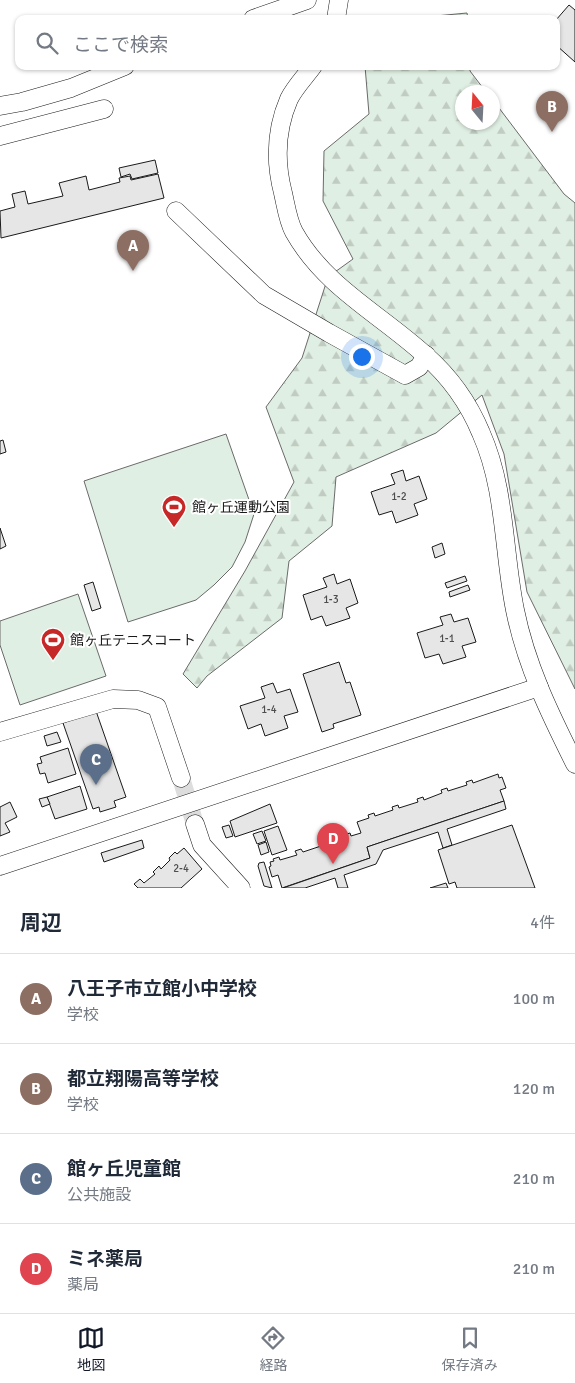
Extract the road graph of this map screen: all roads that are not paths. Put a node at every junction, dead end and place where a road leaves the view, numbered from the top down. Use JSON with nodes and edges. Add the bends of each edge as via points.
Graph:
{"nodes":[{"id":1,"x":307,"y":0,"type":"edge"},
{"id":2,"x":340,"y":0,"type":"edge"},
{"id":3,"x":264,"y":15,"type":"edge"},
{"id":4,"x":337,"y":15,"type":"edge"},
{"id":5,"x":115,"y":70,"type":"edge"},
{"id":6,"x":310,"y":70,"type":"edge"},
{"id":7,"x":0,"y":106,"type":"edge"},
{"id":8,"x":104,"y":109,"type":"dead end"},
{"id":9,"x":0,"y":136,"type":"edge"},
{"id":10,"x":176,"y":211,"type":"dead end"},
{"id":11,"x":426,"y":355,"type":"junction"},
{"id":12,"x":539,"y":687,"type":"junction"},
{"id":13,"x":0,"y":732,"type":"edge"},
{"id":14,"x":575,"y":764,"type":"edge"},
{"id":15,"x":181,"y":778,"type":"tunnel mouth"},
{"id":16,"x":195,"y":824,"type":"tunnel mouth"},
{"id":17,"x":0,"y":866,"type":"edge"},
{"id":18,"x":241,"y":888,"type":"edge"}],
"edges":[{"from":1,"to":3,"type":"street"},
{"from":2,"to":4,"type":"street"},
{"from":5,"to":7,"type":"street","via":[[71,88]]},
{"from":6,"to":11,"type":"street","via":[[290,97],[280,126],[278,156],[281,183],[293,230],[328,278]]},
{"from":8,"to":9,"type":"street"},
{"from":10,"to":11,"type":"street","via":[[264,295],[329,333],[405,375],[420,367]]},
{"from":11,"to":12,"type":"street","via":[[463,399],[491,458],[499,492],[515,611]]},
{"from":12,"to":14,"type":"street"},
{"from":12,"to":17,"type":"street"},
{"from":13,"to":15,"type":"street","via":[[113,700],[138,700],[157,707]]},
{"from":16,"to":18,"type":"street","via":[[202,845]]}]}
